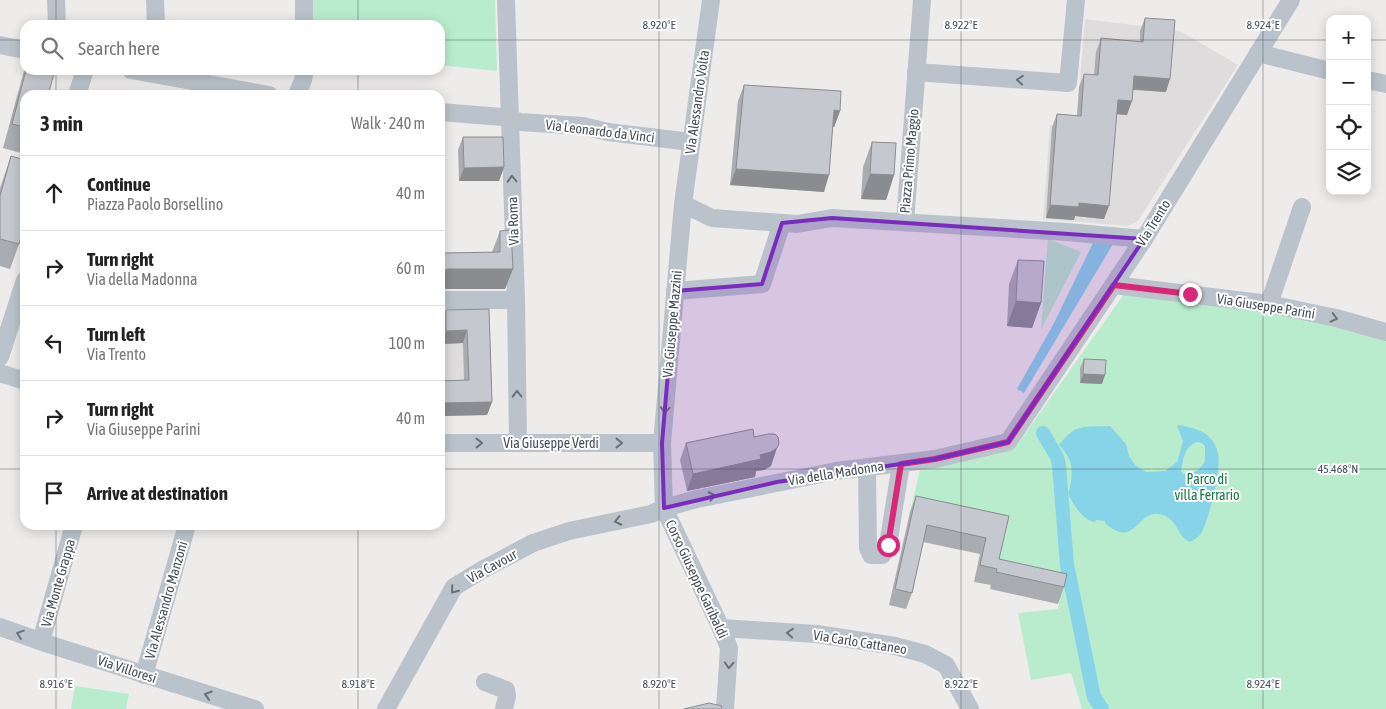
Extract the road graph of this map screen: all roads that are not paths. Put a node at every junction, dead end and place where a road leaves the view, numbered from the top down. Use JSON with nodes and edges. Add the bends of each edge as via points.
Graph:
{"nodes":[{"id":1,"x":56,"y":0,"type":"edge"},
{"id":2,"x":156,"y":0,"type":"edge"},
{"id":3,"x":304,"y":0,"type":"edge"},
{"id":4,"x":506,"y":0,"type":"edge"},
{"id":5,"x":712,"y":0,"type":"edge"},
{"id":6,"x":922,"y":0,"type":"edge"},
{"id":7,"x":1076,"y":0,"type":"edge"},
{"id":8,"x":1291,"y":0,"type":"edge"},
{"id":9,"x":57,"y":20,"type":"edge"},
{"id":10,"x":156,"y":20,"type":"edge"},
{"id":11,"x":304,"y":20,"type":"edge"},
{"id":12,"x":0,"y":46,"type":"edge"},
{"id":13,"x":20,"y":49,"type":"edge"},
{"id":14,"x":1258,"y":54,"type":"junction"},
{"id":15,"x":1326,"y":70,"type":"edge"},
{"id":16,"x":916,"y":72,"type":"junction"},
{"id":17,"x":83,"y":75,"type":"edge"},
{"id":18,"x":172,"y":75,"type":"edge"},
{"id":19,"x":304,"y":75,"type":"edge"},
{"id":20,"x":1371,"y":81,"type":"edge"},
{"id":21,"x":1386,"y":84,"type":"edge"},
{"id":22,"x":79,"y":90,"type":"edge"},
{"id":23,"x":245,"y":90,"type":"edge"},
{"id":24,"x":299,"y":90,"type":"edge"},
{"id":25,"x":445,"y":112,"type":"edge"},
{"id":26,"x":510,"y":119,"type":"junction"},
{"id":27,"x":691,"y":142,"type":"junction"},
{"id":28,"x":683,"y":204,"type":"junction"},
{"id":29,"x":1302,"y":206,"type":"dead end"},
{"id":30,"x":904,"y":222,"type":"junction"},
{"id":31,"x":782,"y":223,"type":"junction"},
{"id":32,"x":1144,"y":239,"type":"junction"},
{"id":33,"x":1114,"y":285,"type":"junction"},
{"id":34,"x":675,"y":291,"type":"junction"},
{"id":35,"x":20,"y":295,"type":"edge"},
{"id":36,"x":445,"y":300,"type":"edge"},
{"id":37,"x":516,"y":300,"type":"junction"},
{"id":38,"x":1270,"y":304,"type":"junction"},
{"id":39,"x":1386,"y":332,"type":"edge"},
{"id":40,"x":0,"y":357,"type":"edge"},
{"id":41,"x":0,"y":373,"type":"edge"},
{"id":42,"x":20,"y":380,"type":"edge"},
{"id":43,"x":1008,"y":442,"type":"joint"},
{"id":44,"x":445,"y":443,"type":"edge"},
{"id":45,"x":518,"y":443,"type":"junction"},
{"id":46,"x":662,"y":443,"type":"junction"},
{"id":47,"x":901,"y":464,"type":"junction"},
{"id":48,"x":867,"y":468,"type":"junction"},
{"id":49,"x":664,"y":508,"type":"junction"},
{"id":50,"x":73,"y":530,"type":"edge"},
{"id":51,"x":186,"y":530,"type":"edge"},
{"id":52,"x":0,"y":627,"type":"edge"},
{"id":53,"x":721,"y":628,"type":"junction"},
{"id":54,"x":41,"y":641,"type":"junction"},
{"id":55,"x":144,"y":675,"type":"junction"},
{"id":56,"x":485,"y":682,"type":"dead end"},
{"id":57,"x":255,"y":709,"type":"edge"},
{"id":58,"x":386,"y":709,"type":"edge"},
{"id":59,"x":504,"y":709,"type":"edge"},
{"id":60,"x":725,"y":709,"type":"edge"},
{"id":61,"x":970,"y":709,"type":"edge"}],
"edges":[{"from":1,"to":9,"type":"street"},
{"from":2,"to":10,"type":"street"},
{"from":3,"to":11,"type":"street"},
{"from":4,"to":26,"type":"street","name":"Via Roma"},
{"from":5,"to":27,"type":"street","name":"Via Alessandro Volta"},
{"from":6,"to":16,"type":"street","name":"Piazza Primo Maggio"},
{"from":7,"to":16,"type":"street","one_way":true,"via":[[1068,84]]},
{"from":8,"to":14,"type":"street","name":"Via Trento"},
{"from":12,"to":13,"type":"street"},
{"from":14,"to":15,"type":"street"},
{"from":14,"to":32,"type":"street","name":"Via Trento"},
{"from":16,"to":30,"type":"street","name":"Piazza Primo Maggio"},
{"from":17,"to":22,"type":"street"},
{"from":18,"to":23,"type":"street"},
{"from":19,"to":24,"type":"street"},
{"from":20,"to":21,"type":"street"},
{"from":25,"to":26,"type":"street","name":"Via Leonardo da Vinci"},
{"from":26,"to":27,"type":"street","name":"Via Leonardo da Vinci"},
{"from":37,"to":26,"type":"street","name":"Via Roma","one_way":true},
{"from":27,"to":28,"type":"street","name":"Via Alessandro Volta"},
{"from":28,"to":31,"type":"street","via":[[712,218]]},
{"from":28,"to":34,"type":"street","name":"Via Giuseppe Mazzini"},
{"from":29,"to":38,"type":"street"},
{"from":30,"to":31,"type":"street","via":[[832,218]]},
{"from":30,"to":32,"type":"street","name":"Piazza Primo Maggio"},
{"from":31,"to":34,"type":"street","via":[[762,284]]},
{"from":32,"to":33,"type":"street","name":"Via Trento"},
{"from":33,"to":38,"type":"street","name":"Via Giuseppe Parini"},
{"from":33,"to":43,"type":"street","name":"Via Trento"},
{"from":34,"to":46,"type":"street","name":"Via Giuseppe Mazzini","one_way":true},
{"from":35,"to":40,"type":"street"},
{"from":36,"to":37,"type":"street"},
{"from":45,"to":37,"type":"street","name":"Via Roma","one_way":true},
{"from":38,"to":39,"type":"street","name":"Via Giuseppe Parini","one_way":true},
{"from":41,"to":42,"type":"street"},
{"from":43,"to":47,"type":"street","name":"Via della Madonna"},
{"from":44,"to":45,"type":"street","name":"Via Giuseppe Verdi","one_way":true},
{"from":45,"to":46,"type":"street","name":"Via Giuseppe Verdi","one_way":true},
{"from":46,"to":49,"type":"street","name":"Via Giuseppe Mazzini"},
{"from":47,"to":48,"type":"street","name":"Via della Madonna"},
{"from":47,"to":48,"type":"street","via":[[888,545],[882,556],[871,555],[868,548]]},
{"from":49,"to":48,"type":"street","name":"Via della Madonna","one_way":true,"via":[[777,482]]},
{"from":49,"to":53,"type":"street","name":"Corso Giuseppe Garibaldi"},
{"from":49,"to":58,"type":"street","name":"Via Cavour","one_way":true,"via":[[651,514],[569,531],[533,544],[454,587]]},
{"from":50,"to":54,"type":"street","name":"Via Monte Grappa"},
{"from":51,"to":55,"type":"street","name":"Via Alessandro Manzoni"},
{"from":54,"to":52,"type":"street","name":"Via Villoresi","one_way":true},
{"from":53,"to":60,"type":"street","name":"Corso Giuseppe Garibaldi","one_way":true,"via":[[729,648]]},
{"from":61,"to":53,"type":"street","name":"Via Carlo Cattaneo","one_way":true,"via":[[946,665],[925,654],[817,634]]},
{"from":54,"to":55,"type":"street","name":"Via Villoresi"},
{"from":57,"to":55,"type":"street","name":"Via Villoresi","one_way":true},
{"from":56,"to":59,"type":"street","via":[[506,690]]}]}
